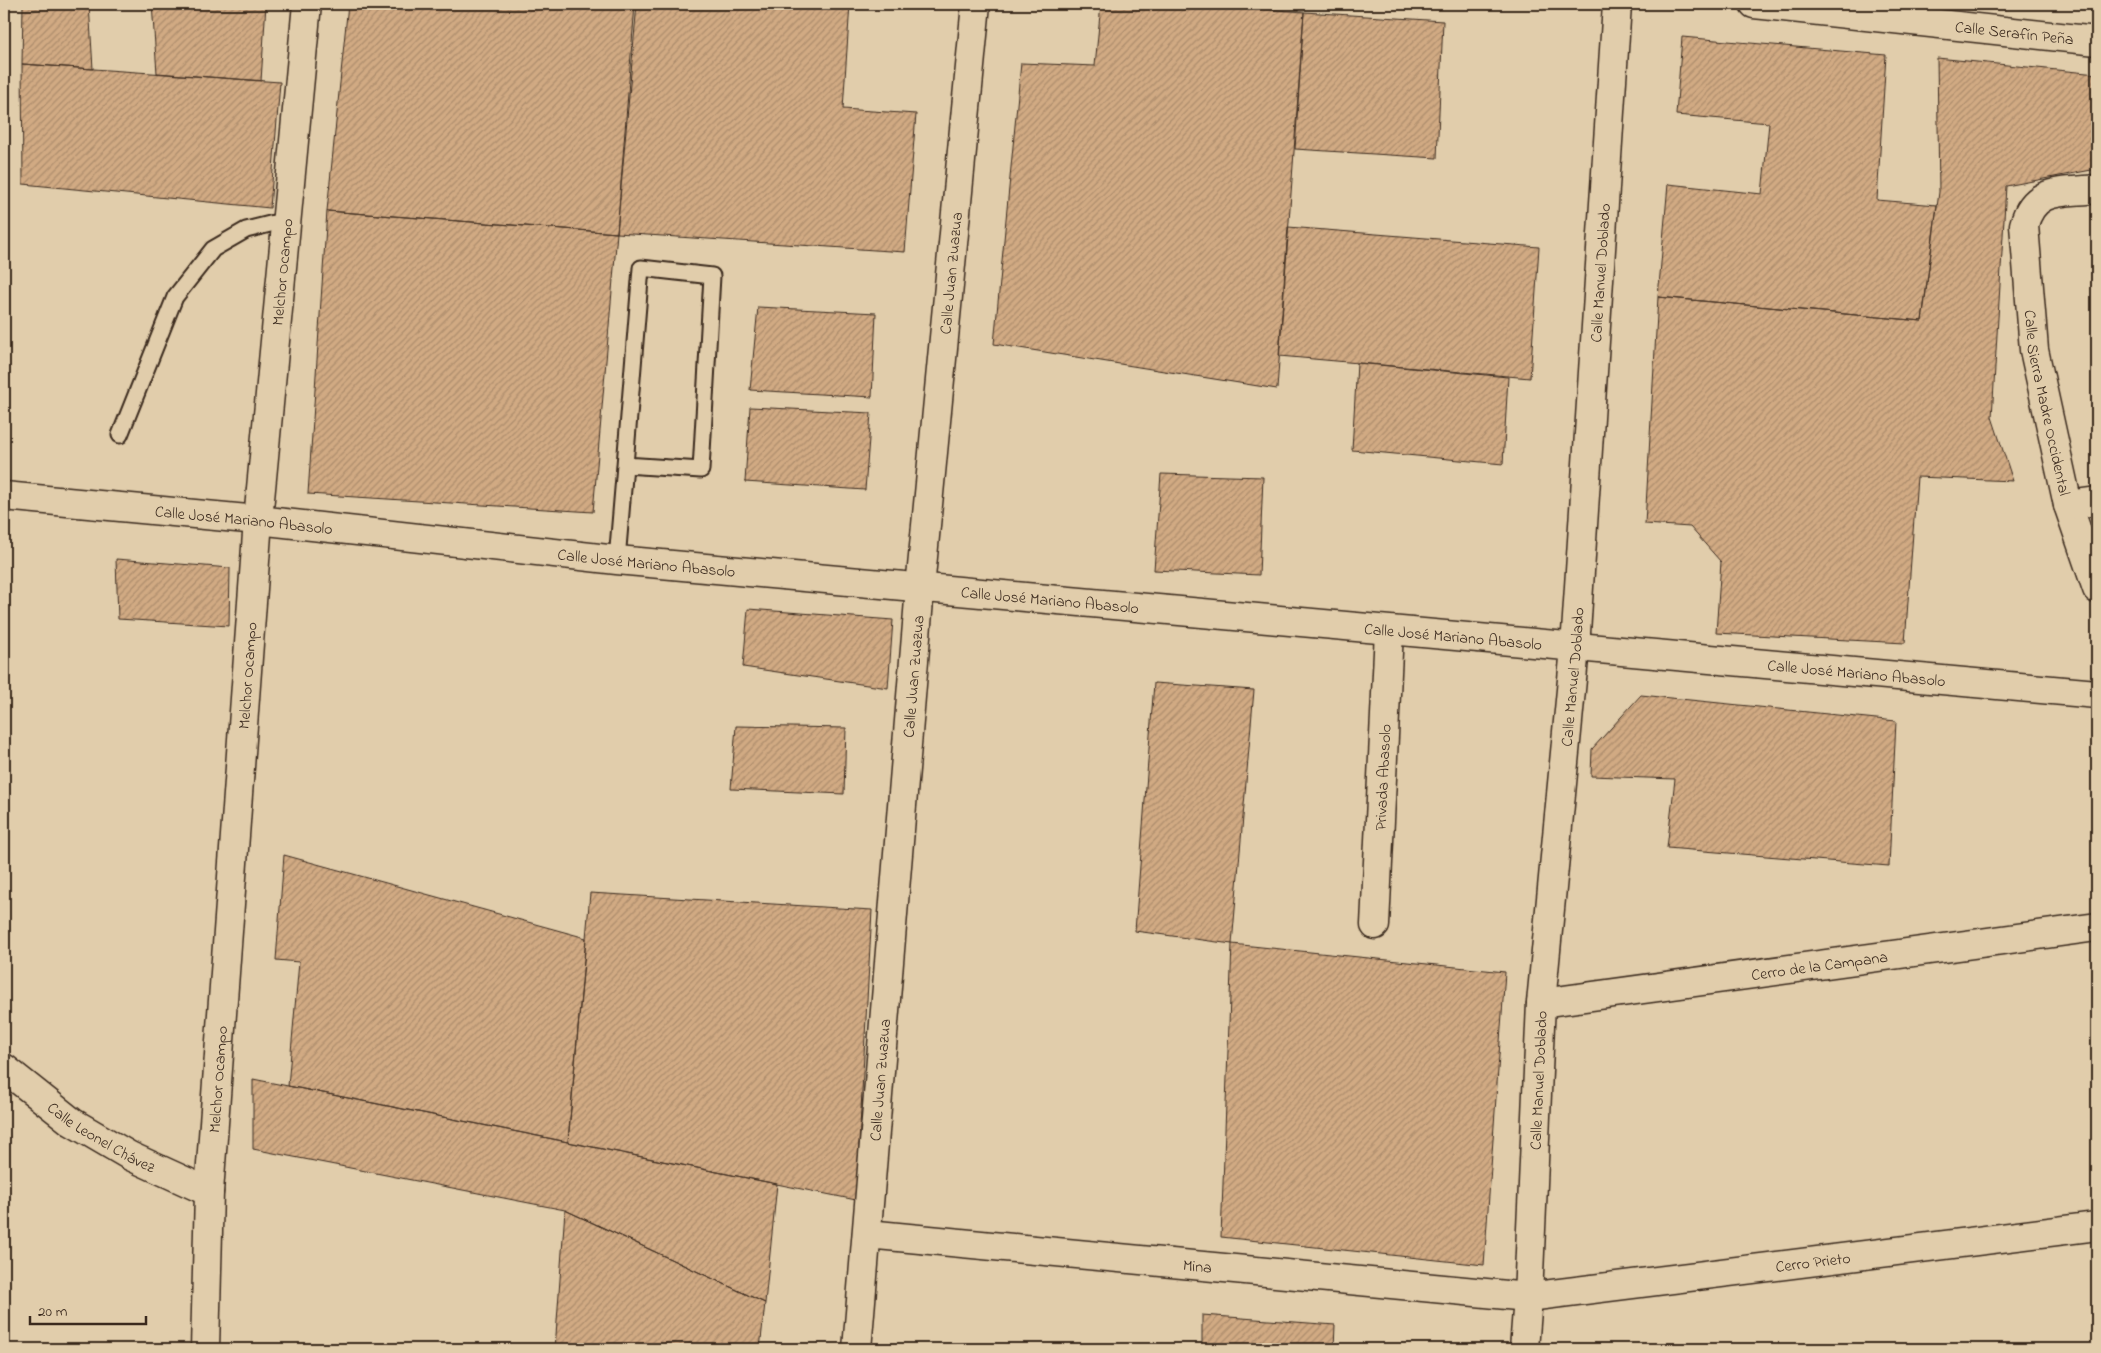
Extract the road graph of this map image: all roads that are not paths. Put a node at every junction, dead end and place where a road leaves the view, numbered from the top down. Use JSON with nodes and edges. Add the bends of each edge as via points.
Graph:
{"nodes":[{"id":1,"x":307,"y":4,"type":"edge"},
{"id":2,"x":976,"y":4,"type":"edge"},
{"id":3,"x":1618,"y":4,"type":"edge"},
{"id":4,"x":1754,"y":4,"type":"edge"},
{"id":5,"x":2097,"y":41,"type":"edge"},
{"id":6,"x":2097,"y":189,"type":"edge"},
{"id":7,"x":286,"y":220,"type":"junction"},
{"id":8,"x":120,"y":435,"type":"dead end"},
{"id":9,"x":625,"y":465,"type":"junction"},
{"id":10,"x":4,"y":496,"type":"edge"},
{"id":11,"x":2097,"y":501,"type":"edge"},
{"id":12,"x":2068,"y":505,"type":"junction"},
{"id":13,"x":258,"y":520,"type":"junction"},
{"id":14,"x":617,"y":560,"type":"junction"},
{"id":15,"x":920,"y":588,"type":"junction"},
{"id":16,"x":2097,"y":589,"type":"edge"},
{"id":17,"x":1389,"y":631,"type":"junction"},
{"id":18,"x":1575,"y":648,"type":"junction"},
{"id":19,"x":2097,"y":694,"type":"edge"},
{"id":20,"x":1375,"y":925,"type":"dead end"},
{"id":21,"x":2097,"y":927,"type":"edge"},
{"id":22,"x":1541,"y":1003,"type":"junction"},
{"id":23,"x":4,"y":1068,"type":"edge"},
{"id":24,"x":209,"y":1192,"type":"junction"},
{"id":25,"x":2097,"y":1226,"type":"edge"},
{"id":26,"x":867,"y":1234,"type":"junction"},
{"id":27,"x":1528,"y":1297,"type":"junction"},
{"id":28,"x":205,"y":1349,"type":"edge"},
{"id":29,"x":856,"y":1349,"type":"edge"},
{"id":30,"x":1524,"y":1349,"type":"edge"}],
"edges":[{"from":1,"to":7,"type":"street","name":"Melchor Ocampo"},
{"from":2,"to":15,"type":"street","name":"Calle Juan Zuazua"},
{"from":3,"to":18,"type":"street","name":"Calle Manuel Doblado"},
{"from":4,"to":5,"type":"street","name":"Calle Serafín Peña"},
{"from":6,"to":12,"type":"street","name":"Calle Sierra Madre Occidental","via":[[2046,195],[2028,211],[2024,225],[2034,350]]},
{"from":7,"to":8,"type":"lane","via":[[246,230],[214,249],[175,298]]},
{"from":7,"to":13,"type":"street","name":"Melchor Ocampo"},
{"from":9,"to":9,"type":"lane","via":[[641,268],[712,276],[701,470]]},
{"from":9,"to":14,"type":"lane"},
{"from":10,"to":13,"type":"street","name":"Calle José Mariano Abasolo"},
{"from":11,"to":12,"type":"street"},
{"from":12,"to":16,"type":"street","name":"Calle Sierra Madre Occidental"},
{"from":13,"to":14,"type":"street","name":"Calle José Mariano Abasolo"},
{"from":13,"to":24,"type":"street","name":"Melchor Ocampo"},
{"from":14,"to":15,"type":"street","name":"Calle José Mariano Abasolo"},
{"from":15,"to":17,"type":"street","name":"Calle José Mariano Abasolo"},
{"from":15,"to":26,"type":"street","name":"Calle Juan Zuazua"},
{"from":17,"to":18,"type":"street","name":"Calle José Mariano Abasolo"},
{"from":17,"to":20,"type":"street","name":"Privada Abasolo"},
{"from":18,"to":19,"type":"street","name":"Calle José Mariano Abasolo"},
{"from":18,"to":22,"type":"street","name":"Calle Manuel Doblado"},
{"from":21,"to":22,"type":"street","name":"Cerro de la Campana"},
{"from":22,"to":27,"type":"street","name":"Calle Manuel Doblado"},
{"from":23,"to":24,"type":"street","name":"Calle Leonel Chávez","via":[[72,1122],[130,1156]]},
{"from":24,"to":28,"type":"street","name":"Melchor Ocampo"},
{"from":25,"to":27,"type":"street","name":"Cerro Prieto"},
{"from":26,"to":27,"type":"street","name":"Mina"},
{"from":26,"to":29,"type":"street","name":"Calle Juan Zuazua"},
{"from":27,"to":30,"type":"street","name":"Calle Manuel Doblado"}]}
